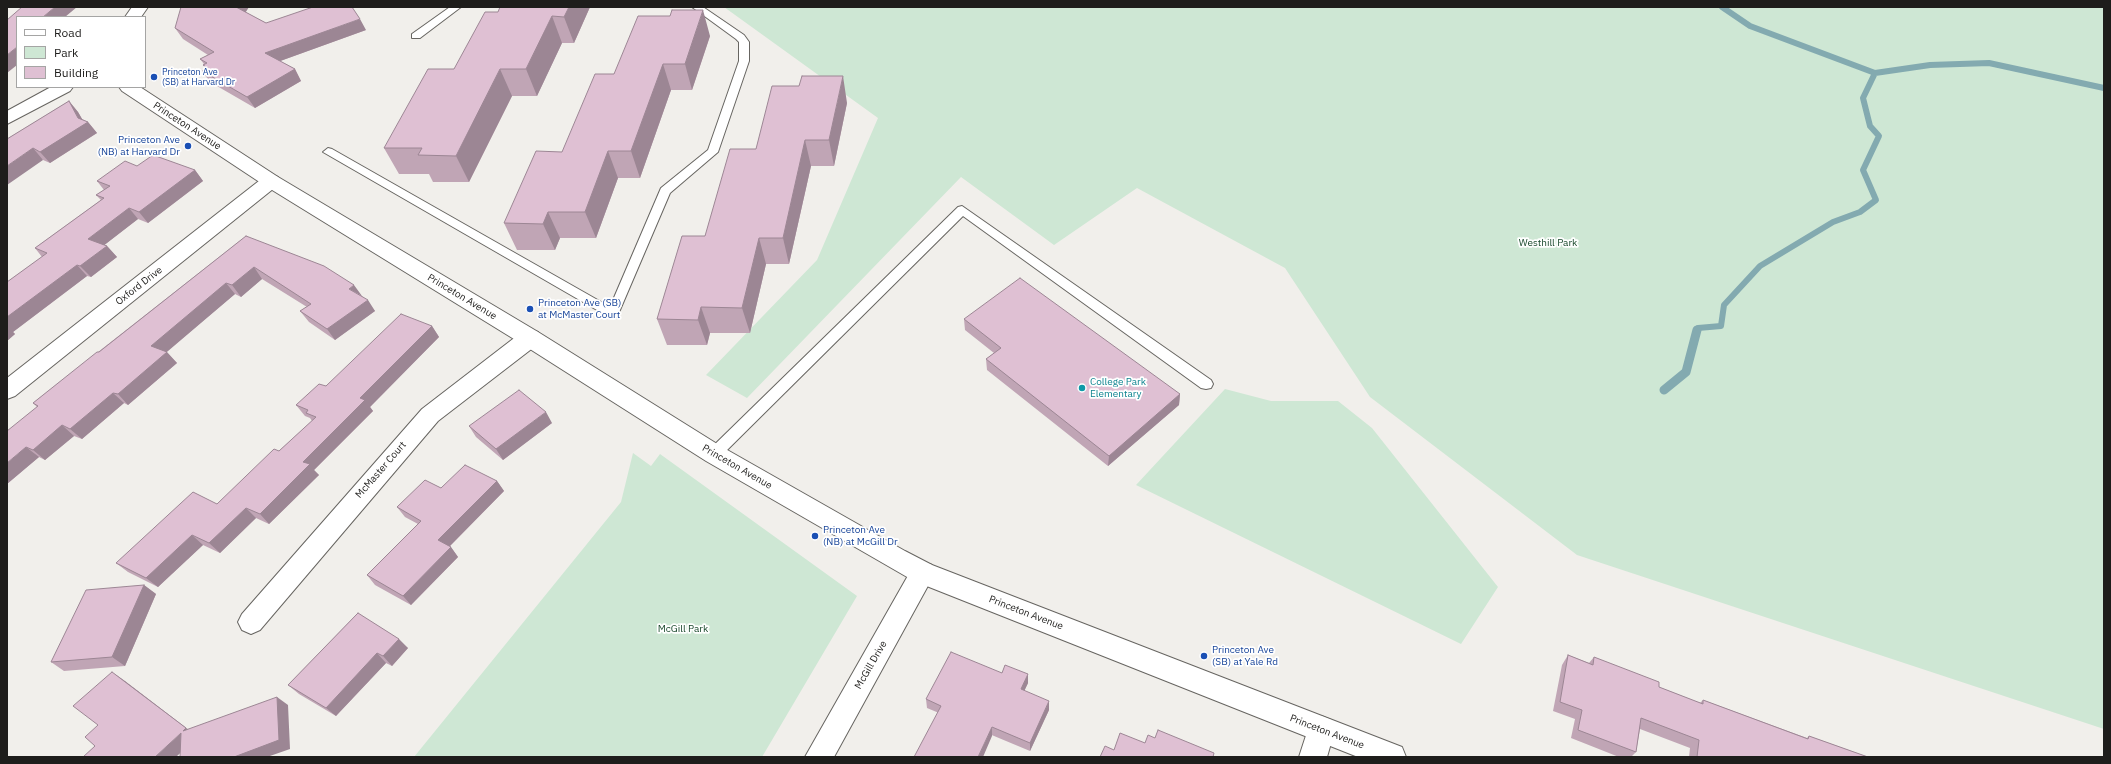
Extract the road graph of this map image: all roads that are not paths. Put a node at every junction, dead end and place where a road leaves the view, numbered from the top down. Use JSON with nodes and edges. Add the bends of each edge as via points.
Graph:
{"nodes":[{"id":1,"x":140,"y":7,"type":"edge"},
{"id":2,"x":456,"y":7,"type":"edge"},
{"id":3,"x":697,"y":7,"type":"edge"},
{"id":4,"x":134,"y":16,"type":"edge"},
{"id":5,"x":416,"y":36,"type":"dead end"},
{"id":6,"x":62,"y":88,"type":"edge"},
{"id":7,"x":130,"y":88,"type":"edge"},
{"id":8,"x":7,"y":118,"type":"edge"},
{"id":9,"x":328,"y":152,"type":"dead end"},
{"id":10,"x":271,"y":181,"type":"junction"},
{"id":11,"x":530,"y":338,"type":"junction"},
{"id":12,"x":1206,"y":384,"type":"dead end"},
{"id":13,"x":7,"y":390,"type":"edge"},
{"id":14,"x":714,"y":454,"type":"junction"},
{"id":15,"x":924,"y":573,"type":"junction"},
{"id":16,"x":251,"y":622,"type":"dead end"},
{"id":17,"x":1321,"y":729,"type":"junction"},
{"id":18,"x":819,"y":757,"type":"edge"},
{"id":19,"x":1313,"y":757,"type":"edge"},
{"id":20,"x":1392,"y":757,"type":"edge"}],
"edges":[{"from":1,"to":4,"type":"street"},
{"from":2,"to":5,"type":"lane"},
{"from":3,"to":9,"type":"lane","via":[[740,37],[744,42],[744,61],[713,152],[665,191],[613,314]]},
{"from":6,"to":8,"type":"street"},
{"from":7,"to":10,"type":"street","name":"Princeton Avenue"},
{"from":10,"to":11,"type":"street","name":"Princeton Avenue"},
{"from":10,"to":13,"type":"street","name":"Oxford Drive"},
{"from":11,"to":14,"type":"street","name":"Princeton Avenue"},
{"from":11,"to":16,"type":"street","name":"McMaster Court","via":[[430,415]]},
{"from":12,"to":14,"type":"lane","via":[[962,210]]},
{"from":14,"to":15,"type":"street","name":"Princeton Avenue"},
{"from":15,"to":17,"type":"street","name":"Princeton Avenue"},
{"from":15,"to":18,"type":"street","name":"McGill Drive"},
{"from":17,"to":19,"type":"street"},
{"from":17,"to":20,"type":"street","name":"Princeton Avenue"}]}
